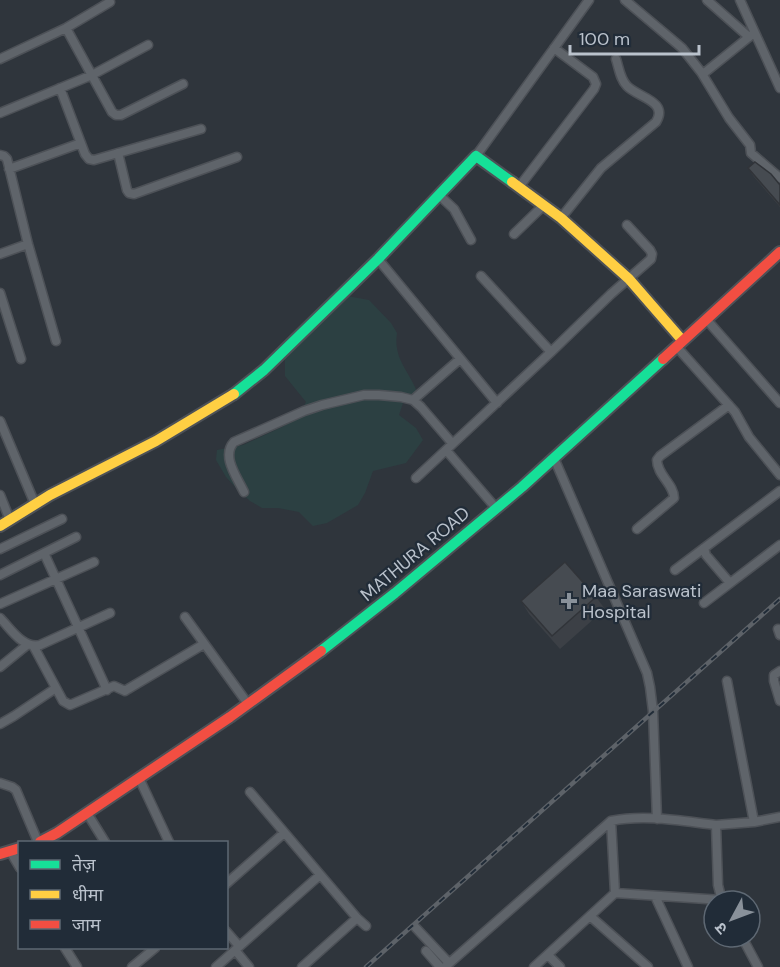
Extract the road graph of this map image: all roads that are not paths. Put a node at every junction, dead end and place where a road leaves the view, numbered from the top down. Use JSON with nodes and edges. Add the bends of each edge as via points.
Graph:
{"nodes":[{"id":1,"x":589,"y":0,"type":"edge"},
{"id":2,"x":625,"y":0,"type":"edge"},
{"id":3,"x":707,"y":0,"type":"edge"},
{"id":4,"x":740,"y":0,"type":"edge"},
{"id":5,"x":110,"y":2,"type":"dead end"},
{"id":6,"x":66,"y":28,"type":"junction"},
{"id":7,"x":752,"y":35,"type":"junction"},
{"id":8,"x":148,"y":45,"type":"dead end"},
{"id":9,"x":554,"y":48,"type":"junction"},
{"id":10,"x":616,"y":58,"type":"dead end"},
{"id":11,"x":0,"y":59,"type":"edge"},
{"id":12,"x":703,"y":74,"type":"junction"},
{"id":13,"x":92,"y":75,"type":"junction"},
{"id":14,"x":183,"y":84,"type":"dead end"},
{"id":15,"x":60,"y":87,"type":"junction"},
{"id":16,"x":780,"y":88,"type":"edge"},
{"id":17,"x":0,"y":113,"type":"edge"},
{"id":18,"x":201,"y":129,"type":"dead end"},
{"id":19,"x":81,"y":143,"type":"junction"},
{"id":20,"x":118,"y":153,"type":"junction"},
{"id":21,"x":0,"y":155,"type":"edge"},
{"id":22,"x":476,"y":156,"type":"junction"},
{"id":23,"x":237,"y":157,"type":"dead end"},
{"id":24,"x":9,"y":169,"type":"junction"},
{"id":25,"x":780,"y":178,"type":"edge"},
{"id":26,"x":519,"y":187,"type":"junction"},
{"id":27,"x":439,"y":195,"type":"junction"},
{"id":28,"x":544,"y":205,"type":"junction"},
{"id":29,"x":561,"y":218,"type":"junction"},
{"id":30,"x":627,"y":225,"type":"dead end"},
{"id":31,"x":514,"y":234,"type":"dead end"},
{"id":32,"x":471,"y":240,"type":"dead end"},
{"id":33,"x":28,"y":244,"type":"junction"},
{"id":34,"x":780,"y":252,"type":"edge"},
{"id":35,"x":0,"y":254,"type":"edge"},
{"id":36,"x":378,"y":259,"type":"junction"},
{"id":37,"x":481,"y":276,"type":"dead end"},
{"id":38,"x":629,"y":279,"type":"junction"},
{"id":39,"x":0,"y":293,"type":"edge"},
{"id":40,"x":3,"y":311,"type":"edge"},
{"id":41,"x":706,"y":320,"type":"junction"},
{"id":42,"x":56,"y":341,"type":"dead end"},
{"id":43,"x":679,"y":343,"type":"junction"},
{"id":44,"x":551,"y":352,"type":"junction"},
{"id":45,"x":21,"y":359,"type":"dead end"},
{"id":46,"x":460,"y":359,"type":"junction"},
{"id":47,"x":413,"y":400,"type":"junction"},
{"id":48,"x":497,"y":403,"type":"junction"},
{"id":49,"x":780,"y":403,"type":"edge"},
{"id":50,"x":729,"y":405,"type":"junction"},
{"id":51,"x":0,"y":421,"type":"edge"},
{"id":52,"x":449,"y":447,"type":"junction"},
{"id":53,"x":554,"y":458,"type":"junction"},
{"id":54,"x":780,"y":475,"type":"edge"},
{"id":55,"x":416,"y":478,"type":"dead end"},
{"id":56,"x":780,"y":491,"type":"edge"},
{"id":57,"x":244,"y":492,"type":"dead end"},
{"id":58,"x":0,"y":495,"type":"edge"},
{"id":59,"x":35,"y":504,"type":"junction"},
{"id":60,"x":496,"y":508,"type":"junction"},
{"id":61,"x":62,"y":519,"type":"dead end"},
{"id":62,"x":10,"y":520,"type":"junction"},
{"id":63,"x":0,"y":526,"type":"edge"},
{"id":64,"x":637,"y":529,"type":"dead end"},
{"id":65,"x":76,"y":537,"type":"dead end"},
{"id":66,"x":780,"y":545,"type":"edge"},
{"id":67,"x":704,"y":548,"type":"junction"},
{"id":68,"x":0,"y":549,"type":"edge"},
{"id":69,"x":44,"y":553,"type":"junction"},
{"id":70,"x":94,"y":562,"type":"dead end"},
{"id":71,"x":675,"y":570,"type":"dead end"},
{"id":72,"x":0,"y":575,"type":"edge"},
{"id":73,"x":56,"y":579,"type":"junction"},
{"id":74,"x":730,"y":583,"type":"junction"},
{"id":75,"x":704,"y":603,"type":"dead end"},
{"id":76,"x":0,"y":604,"type":"edge"},
{"id":77,"x":110,"y":613,"type":"dead end"},
{"id":78,"x":184,"y":617,"type":"dead end"},
{"id":79,"x":0,"y":618,"type":"edge"},
{"id":80,"x":78,"y":627,"type":"junction"},
{"id":81,"x":204,"y":644,"type":"junction"},
{"id":82,"x":30,"y":646,"type":"junction"},
{"id":83,"x":0,"y":667,"type":"edge"},
{"id":84,"x":780,"y":671,"type":"edge"},
{"id":85,"x":727,"y":681,"type":"dead end"},
{"id":86,"x":56,"y":688,"type":"junction"},
{"id":87,"x":107,"y":690,"type":"junction"},
{"id":88,"x":780,"y":700,"type":"edge"},
{"id":89,"x":248,"y":704,"type":"junction"},
{"id":90,"x":0,"y":724,"type":"edge"},
{"id":91,"x":139,"y":778,"type":"junction"},
{"id":92,"x":0,"y":783,"type":"edge"},
{"id":93,"x":250,"y":792,"type":"dead end"},
{"id":94,"x":87,"y":813,"type":"junction"},
{"id":95,"x":780,"y":817,"type":"edge"},
{"id":96,"x":657,"y":819,"type":"junction"},
{"id":97,"x":611,"y":821,"type":"junction"},
{"id":98,"x":754,"y":822,"type":"junction"},
{"id":99,"x":716,"y":825,"type":"junction"},
{"id":100,"x":284,"y":833,"type":"junction"},
{"id":101,"x":38,"y":841,"type":"edge"},
{"id":102,"x":43,"y":841,"type":"edge"},
{"id":103,"x":104,"y":841,"type":"edge"},
{"id":104,"x":168,"y":841,"type":"edge"},
{"id":105,"x":10,"y":851,"type":"edge"},
{"id":106,"x":18,"y":865,"type":"edge"},
{"id":107,"x":320,"y":875,"type":"junction"},
{"id":108,"x":228,"y":882,"type":"edge"},
{"id":109,"x":719,"y":889,"type":"edge"},
{"id":110,"x":615,"y":892,"type":"junction"},
{"id":111,"x":655,"y":896,"type":"junction"},
{"id":112,"x":702,"y":900,"type":"edge"},
{"id":113,"x":590,"y":916,"type":"junction"},
{"id":114,"x":357,"y":918,"type":"junction"},
{"id":115,"x":366,"y":926,"type":"dead end"},
{"id":116,"x":416,"y":928,"type":"dead end"},
{"id":117,"x":228,"y":934,"type":"edge"},
{"id":118,"x":237,"y":948,"type":"junction"},
{"id":119,"x":67,"y":949,"type":"edge"},
{"id":120,"x":154,"y":949,"type":"edge"},
{"id":121,"x":748,"y":949,"type":"edge"},
{"id":122,"x":426,"y":951,"type":"dead end"},
{"id":123,"x":548,"y":955,"type":"junction"},
{"id":124,"x":447,"y":965,"type":"edge"},
{"id":125,"x":77,"y":967,"type":"edge"},
{"id":126,"x":132,"y":967,"type":"edge"},
{"id":127,"x":216,"y":967,"type":"edge"},
{"id":128,"x":249,"y":967,"type":"edge"},
{"id":129,"x":302,"y":967,"type":"edge"},
{"id":130,"x":440,"y":967,"type":"edge"},
{"id":131,"x":534,"y":967,"type":"edge"},
{"id":132,"x":560,"y":967,"type":"edge"},
{"id":133,"x":648,"y":967,"type":"edge"},
{"id":134,"x":688,"y":967,"type":"edge"},
{"id":135,"x":758,"y":967,"type":"edge"}],
"edges":[{"from":1,"to":9,"type":"street"},
{"from":2,"to":12,"type":"street","via":[[682,48]]},
{"from":3,"to":7,"type":"street"},
{"from":4,"to":7,"type":"street"},
{"from":5,"to":6,"type":"street"},
{"from":6,"to":11,"type":"street"},
{"from":6,"to":13,"type":"street"},
{"from":7,"to":12,"type":"street"},
{"from":7,"to":16,"type":"street"},
{"from":8,"to":13,"type":"street"},
{"from":9,"to":22,"type":"street"},
{"from":9,"to":26,"type":"street","via":[[593,76],[596,84]]},
{"from":10,"to":29,"type":"street","via":[[625,83],[656,104],[660,116],[601,168]]},
{"from":12,"to":25,"type":"street","via":[[750,145],[751,153]]},
{"from":13,"to":14,"type":"street","via":[[116,115]]},
{"from":13,"to":15,"type":"street"},
{"from":15,"to":17,"type":"street"},
{"from":15,"to":19,"type":"street"},
{"from":18,"to":20,"type":"street"},
{"from":19,"to":20,"type":"street","via":[[89,159]]},
{"from":19,"to":24,"type":"street"},
{"from":20,"to":23,"type":"street","via":[[126,190],[134,194]]},
{"from":21,"to":24,"type":"street","via":[[7,159]]},
{"from":22,"to":26,"type":"main road"},
{"from":22,"to":27,"type":"main road"},
{"from":24,"to":33,"type":"street"},
{"from":26,"to":28,"type":"main road"},
{"from":27,"to":32,"type":"street","via":[[454,209]]},
{"from":27,"to":36,"type":"main road"},
{"from":28,"to":29,"type":"main road"},
{"from":28,"to":31,"type":"street"},
{"from":29,"to":38,"type":"main road"},
{"from":30,"to":38,"type":"street","via":[[652,254]]},
{"from":33,"to":35,"type":"street"},
{"from":33,"to":42,"type":"street"},
{"from":34,"to":41,"type":"main road","name":"MATHURA ROAD"},
{"from":36,"to":46,"type":"street"},
{"from":36,"to":59,"type":"main road","via":[[238,391],[156,441]]},
{"from":37,"to":44,"type":"street"},
{"from":38,"to":43,"type":"main road"},
{"from":38,"to":44,"type":"street"},
{"from":39,"to":40,"type":"street"},
{"from":40,"to":45,"type":"street"},
{"from":41,"to":43,"type":"main road","name":"MATHURA ROAD"},
{"from":41,"to":49,"type":"street"},
{"from":43,"to":50,"type":"street"},
{"from":43,"to":53,"type":"main road","name":"MATHURA ROAD"},
{"from":44,"to":48,"type":"street"},
{"from":46,"to":47,"type":"street"},
{"from":46,"to":48,"type":"street"},
{"from":47,"to":52,"type":"street"},
{"from":47,"to":57,"type":"street","via":[[380,395],[349,398],[304,411],[234,442],[228,453]]},
{"from":48,"to":52,"type":"street"},
{"from":50,"to":54,"type":"street"},
{"from":50,"to":64,"type":"street","via":[[657,460],[674,498]]},
{"from":51,"to":59,"type":"street"},
{"from":52,"to":55,"type":"street"},
{"from":52,"to":60,"type":"street"},
{"from":53,"to":60,"type":"main road","name":"MATHURA ROAD"},
{"from":53,"to":96,"type":"street","via":[[650,687]]},
{"from":56,"to":67,"type":"street"},
{"from":58,"to":62,"type":"street"},
{"from":59,"to":62,"type":"main road"},
{"from":60,"to":89,"type":"main road","name":"MATHURA ROAD","via":[[342,636]]},
{"from":61,"to":68,"type":"street"},
{"from":62,"to":63,"type":"main road"},
{"from":65,"to":69,"type":"street"},
{"from":66,"to":74,"type":"street"},
{"from":67,"to":71,"type":"street"},
{"from":67,"to":74,"type":"street"},
{"from":69,"to":72,"type":"street"},
{"from":69,"to":73,"type":"street"},
{"from":70,"to":73,"type":"street"},
{"from":73,"to":76,"type":"street"},
{"from":73,"to":80,"type":"street"},
{"from":74,"to":75,"type":"street"},
{"from":77,"to":80,"type":"street"},
{"from":78,"to":81,"type":"street"},
{"from":79,"to":82,"type":"street"},
{"from":80,"to":82,"type":"street"},
{"from":80,"to":87,"type":"street"},
{"from":81,"to":87,"type":"street","via":[[125,691],[114,686]]},
{"from":81,"to":89,"type":"street"},
{"from":82,"to":83,"type":"street"},
{"from":82,"to":86,"type":"street"},
{"from":84,"to":88,"type":"street","via":[[774,675],[774,681]]},
{"from":85,"to":98,"type":"street"},
{"from":86,"to":87,"type":"street","via":[[70,705]]},
{"from":86,"to":90,"type":"street"},
{"from":89,"to":91,"type":"main road","name":"MATHURA ROAD"},
{"from":91,"to":94,"type":"main road","name":"MATHURA ROAD"},
{"from":91,"to":104,"type":"street"},
{"from":92,"to":101,"type":"street","via":[[16,790]]},
{"from":93,"to":100,"type":"street"},
{"from":94,"to":102,"type":"main road","name":"MATHURA ROAD"},
{"from":94,"to":103,"type":"street"},
{"from":95,"to":98,"type":"street"},
{"from":96,"to":97,"type":"street"},
{"from":96,"to":99,"type":"street"},
{"from":97,"to":110,"type":"street"},
{"from":97,"to":124,"type":"street"},
{"from":98,"to":99,"type":"street"},
{"from":99,"to":109,"type":"street"},
{"from":100,"to":107,"type":"street"},
{"from":100,"to":108,"type":"street"},
{"from":105,"to":106,"type":"street"},
{"from":107,"to":114,"type":"street"},
{"from":107,"to":118,"type":"street"},
{"from":110,"to":111,"type":"street"},
{"from":110,"to":113,"type":"street"},
{"from":111,"to":112,"type":"street"},
{"from":111,"to":134,"type":"street"},
{"from":113,"to":123,"type":"street"},
{"from":113,"to":133,"type":"street"},
{"from":114,"to":115,"type":"street"},
{"from":114,"to":129,"type":"street"},
{"from":116,"to":124,"type":"street"},
{"from":117,"to":118,"type":"street"},
{"from":118,"to":127,"type":"street"},
{"from":118,"to":128,"type":"street"},
{"from":119,"to":125,"type":"street"},
{"from":120,"to":126,"type":"street"},
{"from":121,"to":135,"type":"street"},
{"from":122,"to":130,"type":"street"},
{"from":123,"to":131,"type":"street"},
{"from":123,"to":132,"type":"street"}]}
